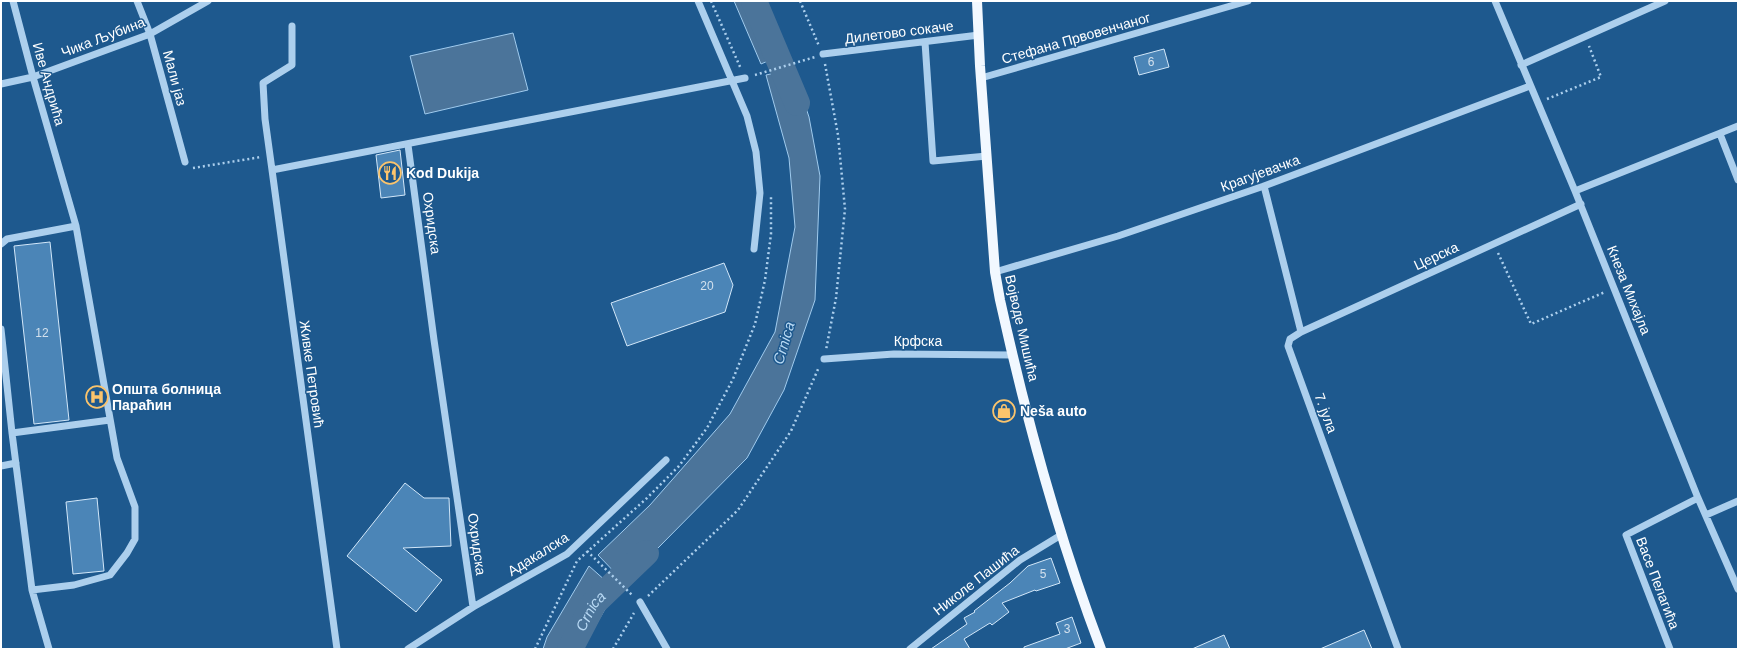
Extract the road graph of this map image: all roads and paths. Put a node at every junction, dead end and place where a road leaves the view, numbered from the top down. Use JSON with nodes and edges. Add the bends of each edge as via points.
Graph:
{"nodes":[{"id":1,"x":13,"y":1,"type":"edge"},
{"id":2,"x":137,"y":1,"type":"edge"},
{"id":3,"x":208,"y":1,"type":"edge"},
{"id":4,"x":698,"y":1,"type":"edge"},
{"id":5,"x":711,"y":1,"type":"edge"},
{"id":6,"x":800,"y":1,"type":"edge"},
{"id":7,"x":977,"y":1,"type":"edge"},
{"id":8,"x":1248,"y":1,"type":"edge"},
{"id":9,"x":1496,"y":1,"type":"edge"},
{"id":10,"x":1662,"y":2,"type":"edge"},
{"id":11,"x":292,"y":26,"type":"dead end"},
{"id":12,"x":150,"y":34,"type":"junction"},
{"id":13,"x":979,"y":35,"type":"junction"},
{"id":14,"x":1585,"y":36,"type":"junction"},
{"id":15,"x":925,"y":42,"type":"junction"},
{"id":16,"x":823,"y":54,"type":"junction"},
{"id":17,"x":1521,"y":65,"type":"junction"},
{"id":18,"x":754,"y":75,"type":"dead end"},
{"id":19,"x":33,"y":77,"type":"junction"},
{"id":20,"x":745,"y":78,"type":"joint"},
{"id":21,"x":981,"y":78,"type":"junction"},
{"id":22,"x":732,"y":80,"type":"junction"},
{"id":23,"x":1,"y":84,"type":"edge"},
{"id":24,"x":1530,"y":86,"type":"junction"},
{"id":25,"x":1538,"y":103,"type":"junction"},
{"id":26,"x":1738,"y":126,"type":"edge"},
{"id":27,"x":1720,"y":134,"type":"junction"},
{"id":28,"x":408,"y":144,"type":"junction"},
{"id":29,"x":270,"y":156,"type":"junction"},
{"id":30,"x":987,"y":156,"type":"junction"},
{"id":31,"x":185,"y":162,"type":"joint"},
{"id":32,"x":272,"y":170,"type":"junction"},
{"id":33,"x":1738,"y":180,"type":"edge"},
{"id":34,"x":1264,"y":186,"type":"junction"},
{"id":35,"x":1575,"y":191,"type":"junction"},
{"id":36,"x":771,"y":192,"type":"dead end"},
{"id":37,"x":1581,"y":204,"type":"junction"},
{"id":38,"x":76,"y":226,"type":"junction"},
{"id":39,"x":1,"y":244,"type":"edge"},
{"id":40,"x":1494,"y":246,"type":"dead end"},
{"id":41,"x":754,"y":249,"type":"dead end"},
{"id":42,"x":1496,"y":250,"type":"dead end"},
{"id":43,"x":1498,"y":254,"type":"dead end"},
{"id":44,"x":995,"y":272,"type":"junction"},
{"id":45,"x":1614,"y":288,"type":"junction"},
{"id":46,"x":1,"y":329,"type":"edge"},
{"id":47,"x":1301,"y":332,"type":"junction"},
{"id":48,"x":1013,"y":355,"type":"junction"},
{"id":49,"x":824,"y":359,"type":"junction"},
{"id":50,"x":110,"y":420,"type":"junction"},
{"id":51,"x":12,"y":433,"type":"junction"},
{"id":52,"x":666,"y":460,"type":"dead end"},
{"id":53,"x":16,"y":462,"type":"junction"},
{"id":54,"x":1,"y":466,"type":"edge"},
{"id":55,"x":1698,"y":498,"type":"junction"},
{"id":56,"x":1738,"y":501,"type":"edge"},
{"id":57,"x":1706,"y":515,"type":"junction"},
{"id":58,"x":1061,"y":535,"type":"junction"},
{"id":59,"x":588,"y":552,"type":"junction"},
{"id":60,"x":1738,"y":589,"type":"edge"},
{"id":61,"x":32,"y":590,"type":"junction"},
{"id":62,"x":640,"y":602,"type":"junction"},
{"id":63,"x":473,"y":608,"type":"junction"},
{"id":64,"x":49,"y":649,"type":"edge"},
{"id":65,"x":337,"y":649,"type":"edge"},
{"id":66,"x":408,"y":649,"type":"edge"},
{"id":67,"x":535,"y":649,"type":"edge"},
{"id":68,"x":613,"y":649,"type":"edge"},
{"id":69,"x":667,"y":649,"type":"edge"},
{"id":70,"x":910,"y":649,"type":"edge"},
{"id":71,"x":1101,"y":649,"type":"edge"},
{"id":72,"x":1398,"y":649,"type":"edge"},
{"id":73,"x":1670,"y":649,"type":"edge"}],
"edges":[{"from":1,"to":19,"type":"street","name":"Иве Андрића"},
{"from":2,"to":12,"type":"street","name":"Мали јаз"},
{"from":3,"to":12,"type":"street","name":"Чика Љубина"},
{"from":4,"to":22,"type":"street"},
{"from":5,"to":20,"type":"path"},
{"from":6,"to":16,"type":"path"},
{"from":7,"to":13,"type":"main road","name":"Војводе Мишића"},
{"from":8,"to":21,"type":"street","name":"Стефана Првовенчаног"},
{"from":9,"to":17,"type":"street","name":"Кнеза Михајла"},
{"from":10,"to":14,"type":"street"},
{"from":11,"to":29,"type":"street","name":"Живке Петровић","via":[[292,65],[263,84]]},
{"from":12,"to":19,"type":"street","name":"Чика Љубина"},
{"from":12,"to":31,"type":"street","name":"Мали јаз"},
{"from":13,"to":15,"type":"street","name":"Дилетово сокаче"},
{"from":13,"to":21,"type":"main road","name":"Војводе Мишића"},
{"from":14,"to":17,"type":"street"},
{"from":14,"to":25,"type":"path","via":[[1601,77]]},
{"from":15,"to":16,"type":"street","name":"Дилетово сокаче"},
{"from":15,"to":30,"type":"street","via":[[933,161]]},
{"from":16,"to":18,"type":"path"},
{"from":16,"to":49,"type":"path","via":[[838,135],[845,209],[836,298]]},
{"from":17,"to":24,"type":"street","name":"Кнеза Михајла"},
{"from":19,"to":23,"type":"street","name":"Чика Љубина"},
{"from":19,"to":38,"type":"street","name":"Иве Андрића"},
{"from":20,"to":22,"type":"street"},
{"from":21,"to":30,"type":"main road","name":"Војводе Мишића"},
{"from":22,"to":28,"type":"street"},
{"from":22,"to":41,"type":"street","via":[[747,116],[756,152],[760,193]]},
{"from":24,"to":25,"type":"street","name":"Кнеза Михајла"},
{"from":24,"to":34,"type":"street","name":"Крагујевачка"},
{"from":25,"to":35,"type":"street","name":"Кнеза Михајла"},
{"from":26,"to":27,"type":"street"},
{"from":27,"to":33,"type":"street"},
{"from":27,"to":35,"type":"street"},
{"from":28,"to":32,"type":"street"},
{"from":28,"to":63,"type":"street","name":"Охридска"},
{"from":29,"to":31,"type":"path","via":[[189,168]]},
{"from":29,"to":32,"type":"street","name":"Живке Петровић"},
{"from":30,"to":44,"type":"main road","name":"Војводе Мишића"},
{"from":32,"to":65,"type":"street","name":"Живке Петровић"},
{"from":34,"to":44,"type":"street","name":"Крагујевачка","via":[[1118,236]]},
{"from":34,"to":47,"type":"street"},
{"from":35,"to":37,"type":"street","name":"Кнеза Михајла"},
{"from":36,"to":59,"type":"path","via":[[771,234],[765,280],[755,324],[707,428],[679,466]]},
{"from":37,"to":45,"type":"street","name":"Кнеза Михајла"},
{"from":37,"to":47,"type":"street","name":"Церска"},
{"from":38,"to":39,"type":"street","via":[[7,239]]},
{"from":38,"to":50,"type":"street","name":"Иве Андрића"},
{"from":40,"to":45,"type":"path","via":[[1531,324]]},
{"from":42,"to":43,"type":"path"},
{"from":44,"to":48,"type":"main road","name":"Војводе Мишића"},
{"from":45,"to":55,"type":"street","name":"Кнеза Михајла"},
{"from":46,"to":51,"type":"street"},
{"from":47,"to":72,"type":"street","name":"7. јула","via":[[1290,340],[1288,346]]},
{"from":48,"to":49,"type":"street","name":"Крфска","via":[[894,354]]},
{"from":48,"to":58,"type":"main road","name":"Војводе Мишића"},
{"from":49,"to":62,"type":"path","via":[[791,431],[738,510]]},
{"from":50,"to":51,"type":"street"},
{"from":50,"to":61,"type":"street","name":"Иве Андрића","via":[[117,458],[135,507],[135,539],[110,575],[74,584]]},
{"from":51,"to":53,"type":"street"},
{"from":52,"to":63,"type":"street","name":"Адакалска","via":[[567,554]]},
{"from":53,"to":54,"type":"street"},
{"from":53,"to":61,"type":"street"},
{"from":55,"to":57,"type":"street","name":"Кнеза Михајла"},
{"from":55,"to":73,"type":"street","name":"Васе Пелагића","via":[[1626,535]]},
{"from":56,"to":57,"type":"street"},
{"from":57,"to":60,"type":"street","name":"Кнеза Михајла"},
{"from":58,"to":70,"type":"street","name":"Николе Пашића","via":[[1020,560]]},
{"from":58,"to":71,"type":"main road","name":"Војводе Мишића"},
{"from":59,"to":62,"type":"path"},
{"from":59,"to":67,"type":"path","via":[[577,561]]},
{"from":61,"to":64,"type":"street"},
{"from":62,"to":68,"type":"path"},
{"from":62,"to":69,"type":"street"},
{"from":63,"to":66,"type":"street","name":"Адакалска"}]}
